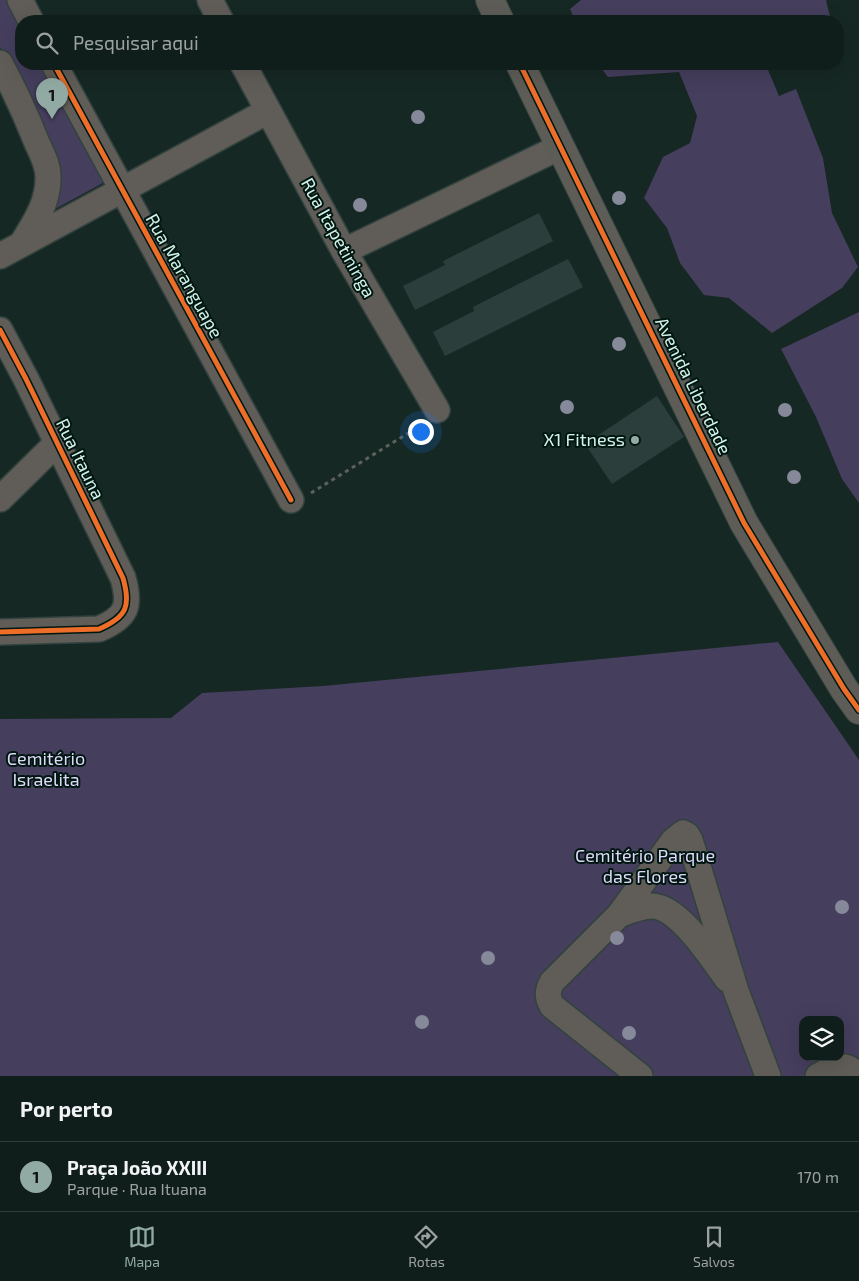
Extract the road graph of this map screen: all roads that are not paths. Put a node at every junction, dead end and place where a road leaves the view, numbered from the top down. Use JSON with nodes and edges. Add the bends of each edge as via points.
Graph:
{"nodes":[{"id":1,"x":20,"y":0,"type":"edge"},
{"id":2,"x":210,"y":0,"type":"edge"},
{"id":3,"x":490,"y":0,"type":"edge"},
{"id":4,"x":28,"y":15,"type":"edge"},
{"id":5,"x":218,"y":15,"type":"edge"},
{"id":6,"x":497,"y":15,"type":"edge"},
{"id":7,"x":0,"y":63,"type":"edge"},
{"id":8,"x":57,"y":70,"type":"edge"},
{"id":9,"x":246,"y":70,"type":"edge"},
{"id":10,"x":523,"y":70,"type":"edge"},
{"id":11,"x":268,"y":111,"type":"junction"},
{"id":12,"x":560,"y":147,"type":"junction"},
{"id":13,"x":122,"y":190,"type":"junction"},
{"id":14,"x":23,"y":242,"type":"junction"},
{"id":15,"x":344,"y":251,"type":"junction"},
{"id":16,"x":0,"y":256,"type":"edge"},
{"id":17,"x":0,"y":330,"type":"edge"},
{"id":18,"x":437,"y":410,"type":"road end"},
{"id":19,"x":57,"y":443,"type":"junction"},
{"id":20,"x":0,"y":499,"type":"edge"},
{"id":21,"x":291,"y":500,"type":"road end"},
{"id":22,"x":0,"y":632,"type":"edge"},
{"id":23,"x":859,"y":710,"type":"edge"},
{"id":24,"x":619,"y":915,"type":"junction"},
{"id":25,"x":736,"y":991,"type":"junction"},
{"id":26,"x":640,"y":1076,"type":"edge"},
{"id":27,"x":768,"y":1076,"type":"edge"},
{"id":28,"x":818,"y":1076,"type":"edge"},
{"id":29,"x":857,"y":1076,"type":"edge"}],
"edges":[{"from":1,"to":4,"type":"street"},
{"from":2,"to":5,"type":"street"},
{"from":3,"to":6,"type":"main road"},
{"from":7,"to":14,"type":"street","via":[[48,171],[42,208]]},
{"from":8,"to":13,"type":"street","name":"Rua Maranguape"},
{"from":9,"to":11,"type":"street","name":"Rua Itapetininga"},
{"from":10,"to":12,"type":"main road","name":"Avenida Liberdade"},
{"from":11,"to":13,"type":"street"},
{"from":11,"to":15,"type":"street","name":"Rua Itapetininga"},
{"from":12,"to":15,"type":"street"},
{"from":12,"to":23,"type":"main road","name":"Avenida Liberdade","via":[[744,524]]},
{"from":13,"to":14,"type":"street"},
{"from":13,"to":21,"type":"street","name":"Rua Maranguape"},
{"from":14,"to":16,"type":"street"},
{"from":15,"to":18,"type":"street","name":"Rua Itapetininga"},
{"from":17,"to":19,"type":"street","name":"Rua Itauna"},
{"from":19,"to":20,"type":"street"},
{"from":19,"to":22,"type":"street","name":"Rua Itauna","via":[[123,578],[127,603],[122,616],[99,629]]},
{"from":24,"to":25,"type":"street","via":[[652,906],[662,907],[678,918]]},
{"from":24,"to":25,"type":"street","via":[[672,841],[683,833],[687,835]]},
{"from":24,"to":26,"type":"street","via":[[552,982],[548,999],[552,1006]]},
{"from":25,"to":27,"type":"street"},
{"from":28,"to":29,"type":"street","via":[[839,1066],[848,1067]]}]}
